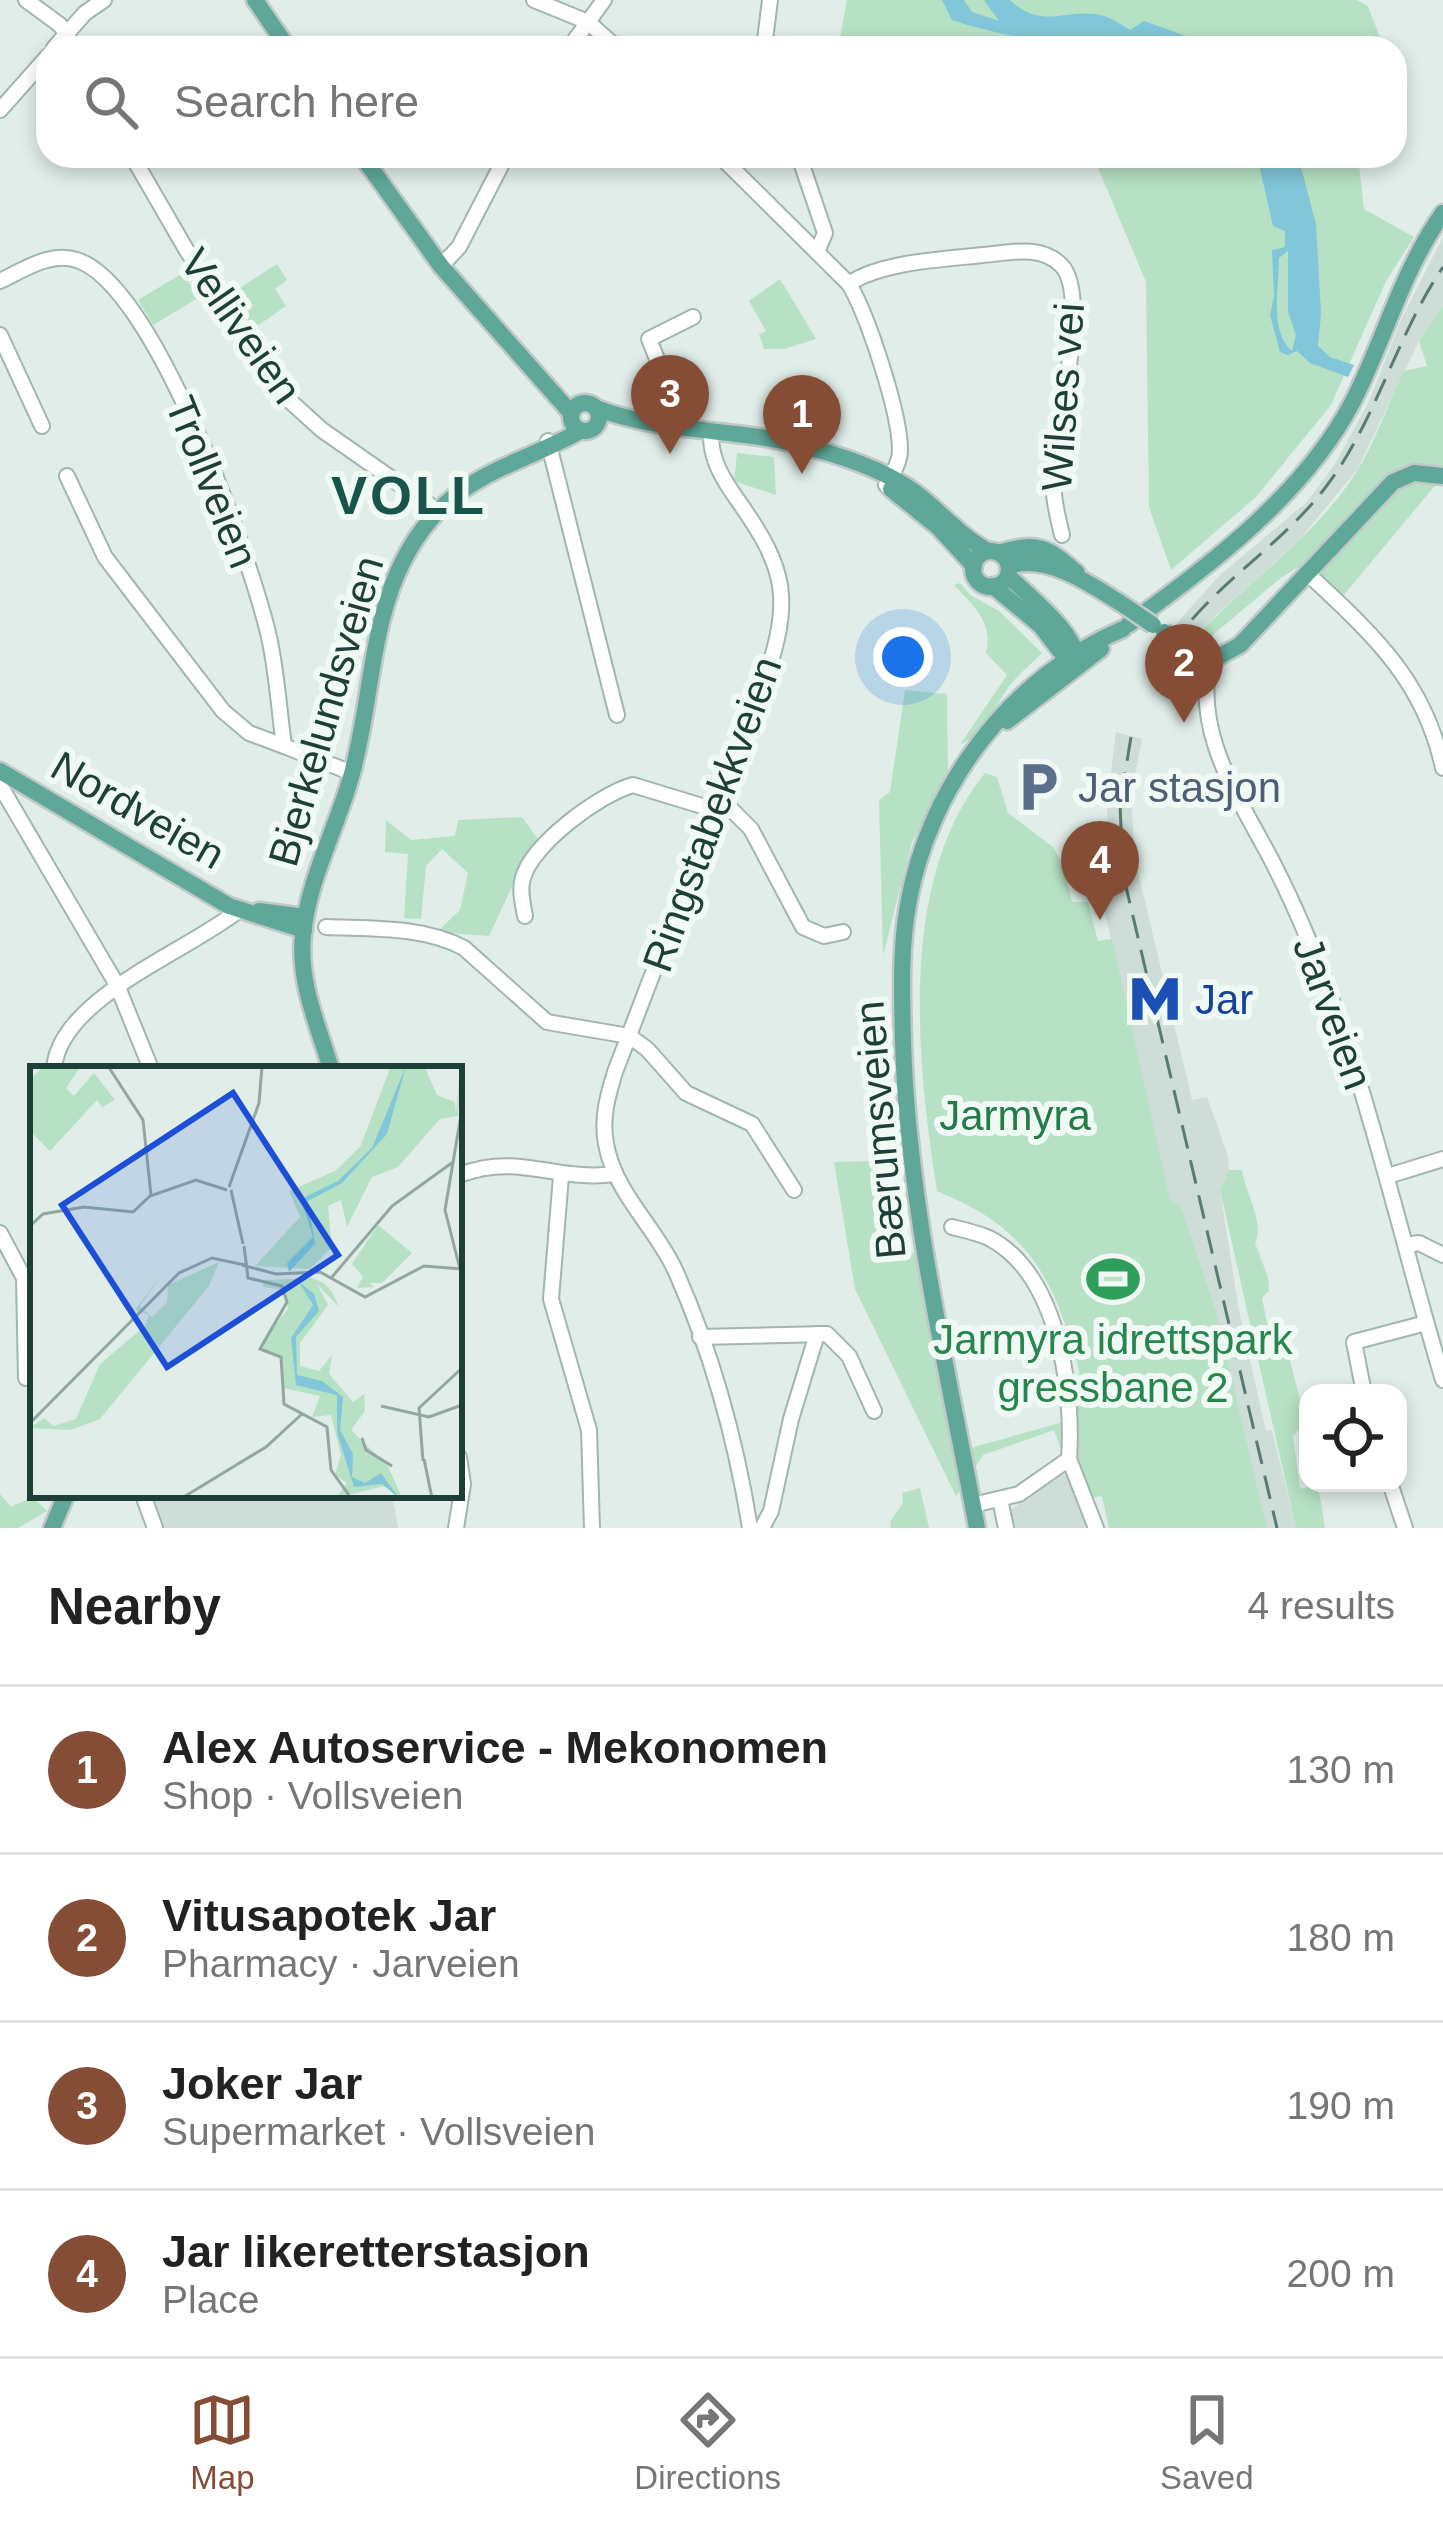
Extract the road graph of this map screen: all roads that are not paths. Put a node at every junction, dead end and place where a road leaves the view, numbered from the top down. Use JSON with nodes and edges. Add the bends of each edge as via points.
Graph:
{"nodes":[{"id":1,"x":26,"y":0,"type":"edge"},
{"id":2,"x":104,"y":0,"type":"edge"},
{"id":3,"x":256,"y":0,"type":"edge"},
{"id":4,"x":533,"y":0,"type":"edge"},
{"id":5,"x":604,"y":0,"type":"edge"},
{"id":6,"x":770,"y":0,"type":"edge"},
{"id":7,"x":588,"y":22,"type":"junction"},
{"id":8,"x":66,"y":33,"type":"junction"},
{"id":9,"x":64,"y":36,"type":"edge"},
{"id":10,"x":68,"y":36,"type":"edge"},
{"id":11,"x":280,"y":36,"type":"edge"},
{"id":12,"x":578,"y":36,"type":"edge"},
{"id":13,"x":604,"y":36,"type":"edge"},
{"id":14,"x":766,"y":36,"type":"edge"},
{"id":15,"x":36,"y":70,"type":"edge"},
{"id":16,"x":0,"y":110,"type":"edge"},
{"id":17,"x":139,"y":168,"type":"edge"},
{"id":18,"x":371,"y":168,"type":"edge"},
{"id":19,"x":500,"y":168,"type":"edge"},
{"id":20,"x":732,"y":168,"type":"edge"},
{"id":21,"x":803,"y":168,"type":"edge"},
{"id":22,"x":1443,"y":213,"type":"edge"},
{"id":23,"x":818,"y":252,"type":"junction"},
{"id":24,"x":441,"y":266,"type":"junction"},
{"id":25,"x":0,"y":281,"type":"edge"},
{"id":26,"x":850,"y":284,"type":"junction"},
{"id":27,"x":693,"y":317,"type":"dead end"},
{"id":28,"x":0,"y":335,"type":"edge"},
{"id":29,"x":582,"y":417,"type":"junction"},
{"id":30,"x":42,"y":426,"type":"dead end"},
{"id":31,"x":673,"y":428,"type":"junction"},
{"id":32,"x":717,"y":434,"type":"junction"},
{"id":33,"x":547,"y":445,"type":"junction"},
{"id":34,"x":67,"y":476,"type":"dead end"},
{"id":35,"x":1443,"y":476,"type":"edge"},
{"id":36,"x":888,"y":481,"type":"junction"},
{"id":37,"x":438,"y":511,"type":"junction"},
{"id":38,"x":1062,"y":535,"type":"dead end"},
{"id":39,"x":974,"y":566,"type":"junction"},
{"id":40,"x":999,"y":566,"type":"junction"},
{"id":41,"x":1308,"y":574,"type":"junction"},
{"id":42,"x":1210,"y":657,"type":"junction"},
{"id":43,"x":1074,"y":661,"type":"junction"},
{"id":44,"x":617,"y":715,"type":"dead end"},
{"id":45,"x":284,"y":746,"type":"junction"},
{"id":46,"x":1443,"y":768,"type":"edge"},
{"id":47,"x":0,"y":771,"type":"edge"},
{"id":48,"x":352,"y":773,"type":"junction"},
{"id":49,"x":1,"y":787,"type":"edge"},
{"id":50,"x":718,"y":804,"type":"junction"},
{"id":51,"x":239,"y":910,"type":"junction"},
{"id":52,"x":525,"y":916,"type":"dead end"},
{"id":53,"x":304,"y":923,"type":"junction"},
{"id":54,"x":326,"y":927,"type":"dead end"},
{"id":55,"x":843,"y":932,"type":"dead end"},
{"id":56,"x":117,"y":985,"type":"junction"},
{"id":57,"x":628,"y":1036,"type":"junction"},
{"id":58,"x":329,"y":1065,"type":"edge"},
{"id":59,"x":54,"y":1066,"type":"edge"},
{"id":60,"x":151,"y":1066,"type":"edge"},
{"id":61,"x":1443,"y":1159,"type":"edge"},
{"id":62,"x":462,"y":1174,"type":"edge"},
{"id":63,"x":615,"y":1174,"type":"junction"},
{"id":64,"x":561,"y":1176,"type":"junction"},
{"id":65,"x":1388,"y":1176,"type":"junction"},
{"id":66,"x":794,"y":1190,"type":"dead end"},
{"id":67,"x":952,"y":1227,"type":"dead end"},
{"id":68,"x":0,"y":1233,"type":"edge"},
{"id":69,"x":1407,"y":1245,"type":"junction"},
{"id":70,"x":1443,"y":1255,"type":"edge"},
{"id":71,"x":1426,"y":1323,"type":"junction"},
{"id":72,"x":817,"y":1334,"type":"junction"},
{"id":73,"x":700,"y":1337,"type":"junction"},
{"id":74,"x":26,"y":1378,"type":"dead end"},
{"id":75,"x":1443,"y":1380,"type":"edge"},
{"id":76,"x":1362,"y":1384,"type":"edge"},
{"id":77,"x":874,"y":1411,"type":"dead end"},
{"id":78,"x":1070,"y":1459,"type":"junction"},
{"id":79,"x":1393,"y":1492,"type":"edge"},
{"id":80,"x":65,"y":1498,"type":"edge"},
{"id":81,"x":144,"y":1498,"type":"edge"},
{"id":82,"x":461,"y":1498,"type":"edge"},
{"id":83,"x":1000,"y":1499,"type":"junction"},
{"id":84,"x":973,"y":1504,"type":"junction"},
{"id":85,"x":52,"y":1528,"type":"edge"},
{"id":86,"x":155,"y":1528,"type":"edge"},
{"id":87,"x":456,"y":1528,"type":"edge"},
{"id":88,"x":592,"y":1528,"type":"edge"},
{"id":89,"x":750,"y":1528,"type":"edge"},
{"id":90,"x":762,"y":1528,"type":"edge"},
{"id":91,"x":977,"y":1528,"type":"edge"},
{"id":92,"x":1006,"y":1528,"type":"edge"},
{"id":93,"x":1096,"y":1528,"type":"edge"},
{"id":94,"x":1405,"y":1528,"type":"edge"}],
"edges":[{"from":1,"to":8,"type":"street"},
{"from":2,"to":8,"type":"street"},
{"from":3,"to":11,"type":"main road"},
{"from":4,"to":7,"type":"street"},
{"from":5,"to":7,"type":"street"},
{"from":6,"to":14,"type":"street"},
{"from":7,"to":12,"type":"street"},
{"from":7,"to":13,"type":"street"},
{"from":8,"to":9,"type":"street"},
{"from":8,"to":10,"type":"street"},
{"from":15,"to":16,"type":"street"},
{"from":17,"to":37,"type":"street","name":"Velliveien","via":[[291,402]]},
{"from":18,"to":24,"type":"main road"},
{"from":19,"to":24,"type":"street"},
{"from":20,"to":23,"type":"street"},
{"from":21,"to":23,"type":"street","via":[[825,233]]},
{"from":22,"to":43,"type":"main road","name":"Bærumsveien","via":[[1327,442],[1283,495],[1196,574]]},
{"from":23,"to":26,"type":"street"},
{"from":24,"to":29,"type":"main road"},
{"from":25,"to":45,"type":"street","name":"Trollveien","via":[[39,262],[74,258],[124,299],[217,476],[269,637]]},
{"from":26,"to":36,"type":"street","via":[[899,434]]},
{"from":26,"to":38,"type":"street","name":"Wilses vei","via":[[871,272],[1010,253],[1035,251],[1062,265],[1073,294],[1053,473]]},
{"from":27,"to":31,"type":"street","via":[[649,338],[677,409]]},
{"from":28,"to":30,"type":"street"},
{"from":29,"to":31,"type":"main road"},
{"from":29,"to":33,"type":"main road","name":"Bjerkelundsveien"},
{"from":31,"to":32,"type":"main road"},
{"from":32,"to":36,"type":"main road","via":[[814,448]]},
{"from":32,"to":50,"type":"street","name":"Ringstabekkveien","via":[[711,450],[773,554],[782,593],[775,652]]},
{"from":33,"to":37,"type":"main road","name":"Bjerkelundsveien","via":[[484,474]]},
{"from":33,"to":44,"type":"street"},
{"from":34,"to":45,"type":"street","via":[[105,557],[223,711],[249,733]]},
{"from":35,"to":41,"type":"main road","via":[[1414,472],[1393,482]]},
{"from":36,"to":39,"type":"main road"},
{"from":36,"to":40,"type":"main road","via":[[924,500]]},
{"from":37,"to":48,"type":"main road","name":"Bjerkelundsveien","via":[[386,597]]},
{"from":39,"to":40,"type":"main road","via":[[978,557]]},
{"from":39,"to":40,"type":"main road","via":[[979,581]]},
{"from":40,"to":42,"type":"main road","bridge":true,"via":[[1028,545],[1040,547]]},
{"from":40,"to":43,"type":"main road","via":[[1070,636]]},
{"from":41,"to":42,"type":"main road","via":[[1240,644]]},
{"from":41,"to":46,"type":"street","via":[[1397,664],[1428,719]]},
{"from":42,"to":65,"type":"street","name":"Jarveien","via":[[1210,735],[1305,933]]},
{"from":43,"to":84,"type":"main road","name":"Bærumsveien","via":[[984,740],[943,802],[908,902],[904,1070],[919,1211]]},
{"from":45,"to":48,"type":"street"},
{"from":47,"to":51,"type":"main road","name":"Nordveien"},
{"from":48,"to":53,"type":"main road","name":"Bjerkelundsveien"},
{"from":49,"to":56,"type":"street"},
{"from":50,"to":52,"type":"street","via":[[633,785],[604,797],[536,852],[520,890]]},
{"from":50,"to":55,"type":"street","via":[[751,829],[803,927],[824,936]]},
{"from":50,"to":57,"type":"street","name":"Ringstabekkveien"},
{"from":51,"to":53,"type":"main road","name":"Nordveien"},
{"from":51,"to":56,"type":"street"},
{"from":53,"to":58,"type":"main road","name":"Bjerkelundsveien","via":[[306,985]]},
{"from":54,"to":57,"type":"street","via":[[451,940],[547,1022]]},
{"from":56,"to":59,"type":"street","via":[[58,1044]]},
{"from":56,"to":60,"type":"street"},
{"from":57,"to":63,"type":"street","name":"Ringstabekkveien","via":[[604,1117]]},
{"from":57,"to":66,"type":"street","via":[[686,1093],[759,1130]]},
{"from":61,"to":65,"type":"street"},
{"from":62,"to":64,"type":"street","via":[[503,1163]]},
{"from":63,"to":64,"type":"street"},
{"from":63,"to":73,"type":"street","name":"Ringstabekkveien","via":[[675,1270]]},
{"from":64,"to":88,"type":"street","via":[[551,1299],[589,1430]]},
{"from":65,"to":69,"type":"street","name":"Jarveien"},
{"from":67,"to":78,"type":"street","via":[[999,1245],[1045,1300],[1070,1405]]},
{"from":68,"to":74,"type":"street","via":[[24,1278]]},
{"from":69,"to":70,"type":"street"},
{"from":69,"to":71,"type":"street","name":"Jarveien"},
{"from":71,"to":75,"type":"street","name":"Jarveien"},
{"from":71,"to":76,"type":"street","via":[[1354,1342]]},
{"from":72,"to":73,"type":"street"},
{"from":72,"to":77,"type":"street","via":[[849,1356]]},
{"from":72,"to":90,"type":"street"},
{"from":73,"to":89,"type":"street","name":"Ringstabekkveien","via":[[734,1441]]},
{"from":78,"to":83,"type":"street"},
{"from":78,"to":93,"type":"street"},
{"from":79,"to":94,"type":"street"},
{"from":80,"to":85,"type":"main road"},
{"from":81,"to":86,"type":"street"},
{"from":82,"to":87,"type":"street"},
{"from":83,"to":84,"type":"street"},
{"from":83,"to":92,"type":"street"},
{"from":84,"to":91,"type":"main road","name":"Bærumsveien"}]}
